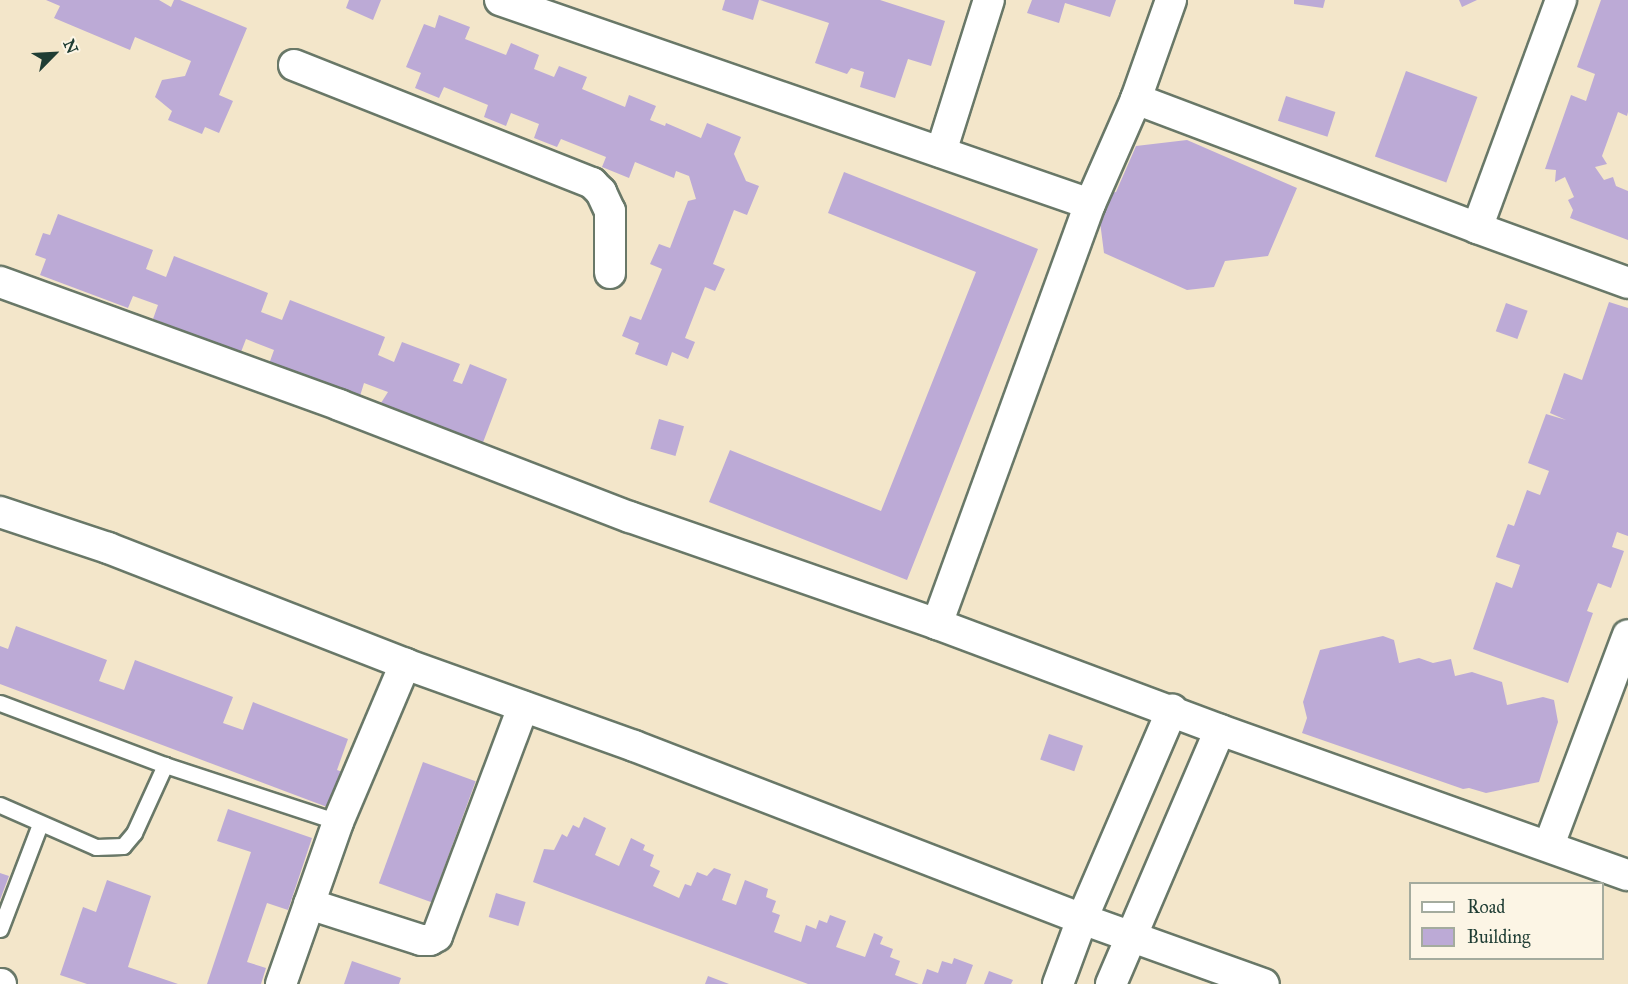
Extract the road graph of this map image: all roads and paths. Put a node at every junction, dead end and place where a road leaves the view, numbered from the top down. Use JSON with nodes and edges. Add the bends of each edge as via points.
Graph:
{"nodes":[{"id":1,"x":500,"y":0,"type":"edge"},
{"id":2,"x":1171,"y":0,"type":"edge"},
{"id":3,"x":1561,"y":0,"type":"edge"},
{"id":4,"x":980,"y":3,"type":"edge"},
{"id":5,"x":294,"y":65,"type":"dead end"},
{"id":6,"x":1136,"y":99,"type":"junction"},
{"id":7,"x":941,"y":152,"type":"junction"},
{"id":8,"x":1090,"y":204,"type":"junction"},
{"id":9,"x":1477,"y":228,"type":"junction"},
{"id":10,"x":610,"y":273,"type":"dead end"},
{"id":11,"x":0,"y":282,"type":"edge"},
{"id":12,"x":1628,"y":283,"type":"edge"},
{"id":13,"x":0,"y":512,"type":"edge"},
{"id":14,"x":937,"y":624,"type":"junction"},
{"id":15,"x":1628,"y":635,"type":"edge"},
{"id":16,"x":405,"y":664,"type":"junction"},
{"id":17,"x":0,"y":703,"type":"edge"},
{"id":18,"x":523,"y":706,"type":"junction"},
{"id":19,"x":1172,"y":710,"type":"junction"},
{"id":20,"x":1220,"y":730,"type":"junction"},
{"id":21,"x":165,"y":765,"type":"junction"},
{"id":22,"x":0,"y":805,"type":"edge"},
{"id":23,"x":338,"y":822,"type":"junction"},
{"id":24,"x":39,"y":824,"type":"junction"},
{"id":25,"x":1549,"y":845,"type":"junction"},
{"id":26,"x":1628,"y":875,"type":"edge"},
{"id":27,"x":309,"y":904,"type":"junction"},
{"id":28,"x":1082,"y":919,"type":"junction"},
{"id":29,"x":0,"y":929,"type":"edge"},
{"id":30,"x":1130,"y":935,"type":"junction"},
{"id":31,"x":281,"y":984,"type":"edge"},
{"id":32,"x":1058,"y":984,"type":"edge"},
{"id":33,"x":1111,"y":984,"type":"edge"},
{"id":34,"x":1264,"y":984,"type":"edge"}],
"edges":[{"from":1,"to":7,"type":"street"},
{"from":2,"to":6,"type":"street"},
{"from":3,"to":9,"type":"street"},
{"from":4,"to":7,"type":"street"},
{"from":5,"to":10,"type":"street","via":[[592,183],[602,192],[610,211]]},
{"from":6,"to":8,"type":"street"},
{"from":6,"to":9,"type":"street"},
{"from":7,"to":8,"type":"street"},
{"from":8,"to":14,"type":"street"},
{"from":9,"to":12,"type":"street"},
{"from":11,"to":14,"type":"street","via":[[339,405],[630,517]]},
{"from":13,"to":16,"type":"street","via":[[108,548]]},
{"from":14,"to":19,"type":"street"},
{"from":15,"to":25,"type":"street"},
{"from":16,"to":18,"type":"street"},
{"from":16,"to":23,"type":"street"},
{"from":17,"to":21,"type":"lane"},
{"from":18,"to":27,"type":"street","via":[[436,936],[421,940]]},
{"from":18,"to":28,"type":"street"},
{"from":19,"to":20,"type":"street"},
{"from":19,"to":28,"type":"street"},
{"from":20,"to":25,"type":"street"},
{"from":20,"to":30,"type":"street"},
{"from":21,"to":23,"type":"lane"},
{"from":21,"to":24,"type":"lane","via":[[134,833],[123,846],[96,847]]},
{"from":22,"to":24,"type":"lane"},
{"from":23,"to":27,"type":"street"},
{"from":24,"to":29,"type":"lane"},
{"from":25,"to":26,"type":"street"},
{"from":27,"to":31,"type":"street"},
{"from":28,"to":30,"type":"street"},
{"from":28,"to":32,"type":"street"},
{"from":30,"to":33,"type":"street"},
{"from":30,"to":34,"type":"street"}]}
